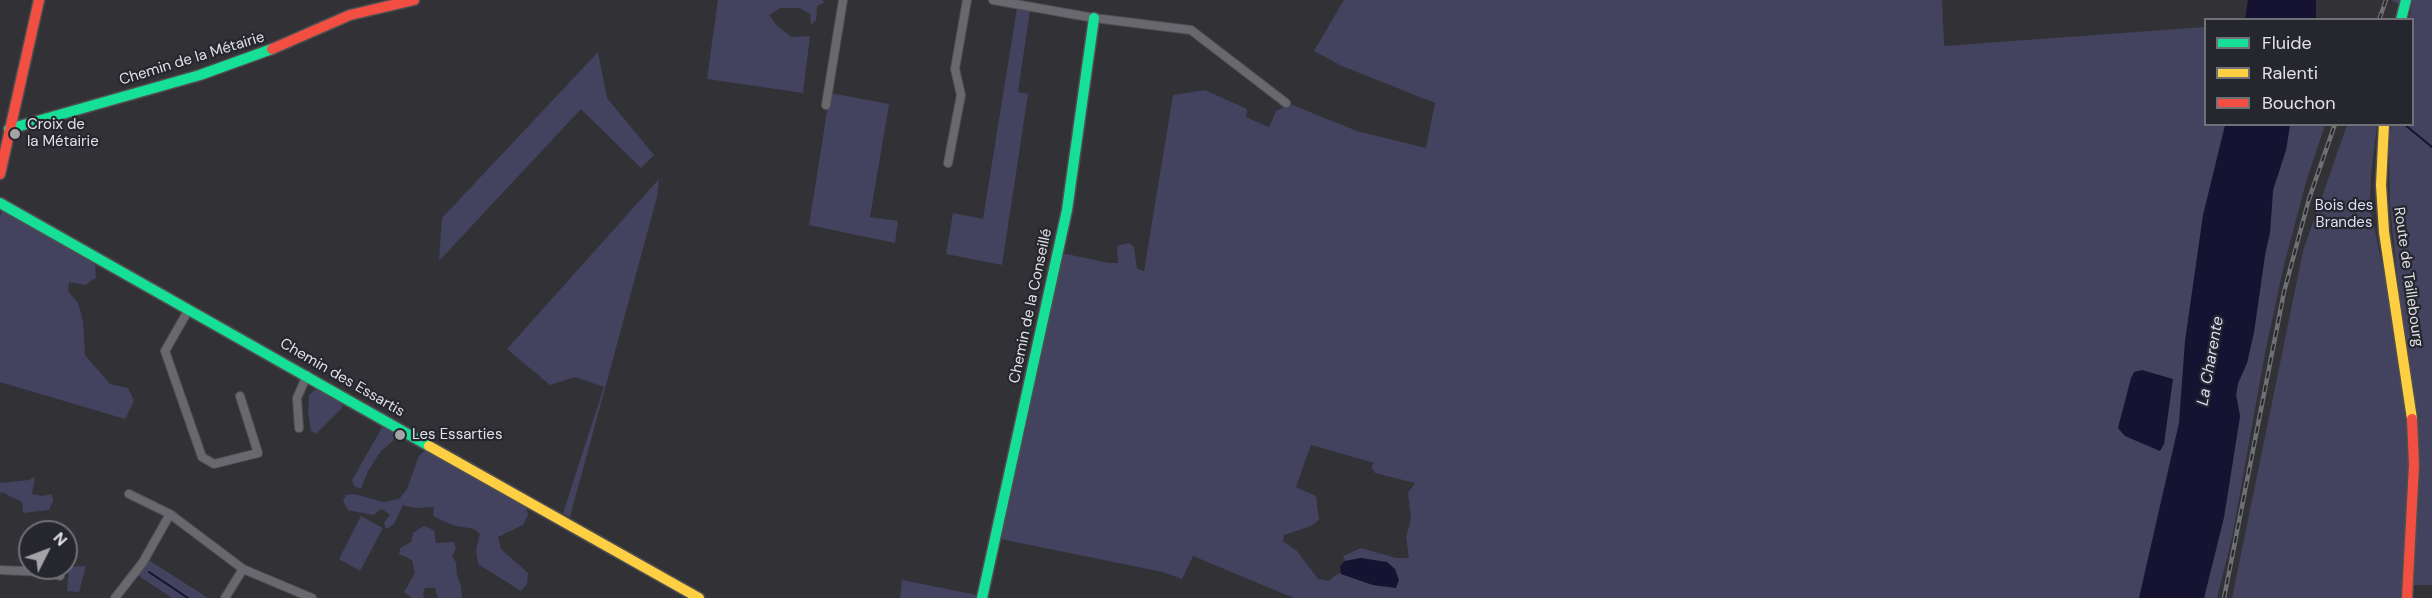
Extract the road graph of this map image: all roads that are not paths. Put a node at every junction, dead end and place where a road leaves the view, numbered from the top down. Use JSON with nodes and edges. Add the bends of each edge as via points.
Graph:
{"nodes":[{"id":1,"x":39,"y":0,"type":"edge"},
{"id":2,"x":414,"y":0,"type":"edge"},
{"id":3,"x":843,"y":0,"type":"edge"},
{"id":4,"x":967,"y":0,"type":"edge"},
{"id":5,"x":993,"y":0,"type":"edge"},
{"id":6,"x":2406,"y":0,"type":"edge"},
{"id":7,"x":1014,"y":2,"type":"edge"},
{"id":8,"x":1094,"y":18,"type":"junction"},
{"id":9,"x":2402,"y":18,"type":"edge"},
{"id":10,"x":1286,"y":103,"type":"dead end"},
{"id":11,"x":826,"y":105,"type":"dead end"},
{"id":12,"x":2384,"y":126,"type":"edge"},
{"id":13,"x":9,"y":129,"type":"junction"},
{"id":14,"x":948,"y":163,"type":"dead end"},
{"id":15,"x":0,"y":174,"type":"edge"},
{"id":16,"x":0,"y":203,"type":"edge"},
{"id":17,"x":189,"y":309,"type":"junction"},
{"id":18,"x":307,"y":375,"type":"junction"},
{"id":19,"x":240,"y":396,"type":"dead end"},
{"id":20,"x":299,"y":428,"type":"dead end"},
{"id":21,"x":129,"y":494,"type":"dead end"},
{"id":22,"x":170,"y":514,"type":"junction"},
{"id":23,"x":243,"y":569,"type":"junction"},
{"id":24,"x":0,"y":570,"type":"edge"},
{"id":25,"x":18,"y":571,"type":"edge"},
{"id":26,"x":115,"y":598,"type":"edge"},
{"id":27,"x":225,"y":598,"type":"edge"},
{"id":28,"x":312,"y":598,"type":"edge"},
{"id":29,"x":699,"y":598,"type":"edge"},
{"id":30,"x":982,"y":598,"type":"edge"},
{"id":31,"x":2407,"y":598,"type":"edge"}],
"edges":[{"from":1,"to":13,"type":"street"},
{"from":2,"to":13,"type":"street","name":"Chemin de la Métairie","via":[[350,15],[252,58],[200,75]]},
{"from":3,"to":11,"type":"street"},
{"from":4,"to":14,"type":"street","via":[[955,69],[961,95]]},
{"from":5,"to":7,"type":"street"},
{"from":6,"to":9,"type":"street"},
{"from":7,"to":8,"type":"street"},
{"from":8,"to":10,"type":"street","via":[[1191,30]]},
{"from":8,"to":30,"type":"street","name":"Chemin de la Conseillé","via":[[1066,210]]},
{"from":12,"to":31,"type":"street","name":"Route de Taillebourg","via":[[2384,232],[2413,429]]},
{"from":13,"to":15,"type":"street"},
{"from":16,"to":17,"type":"street","name":"Chemin des Essartis"},
{"from":17,"to":18,"type":"street","name":"Chemin des Essartis"},
{"from":17,"to":19,"type":"street","via":[[165,351],[202,457],[214,464],[258,453]]},
{"from":18,"to":20,"type":"street","via":[[297,398]]},
{"from":18,"to":29,"type":"street","name":"Chemin des Essartis"},
{"from":21,"to":22,"type":"street"},
{"from":22,"to":23,"type":"street"},
{"from":22,"to":26,"type":"street","via":[[143,562]]},
{"from":23,"to":27,"type":"street"},
{"from":23,"to":28,"type":"street"},
{"from":24,"to":25,"type":"street"}]}
